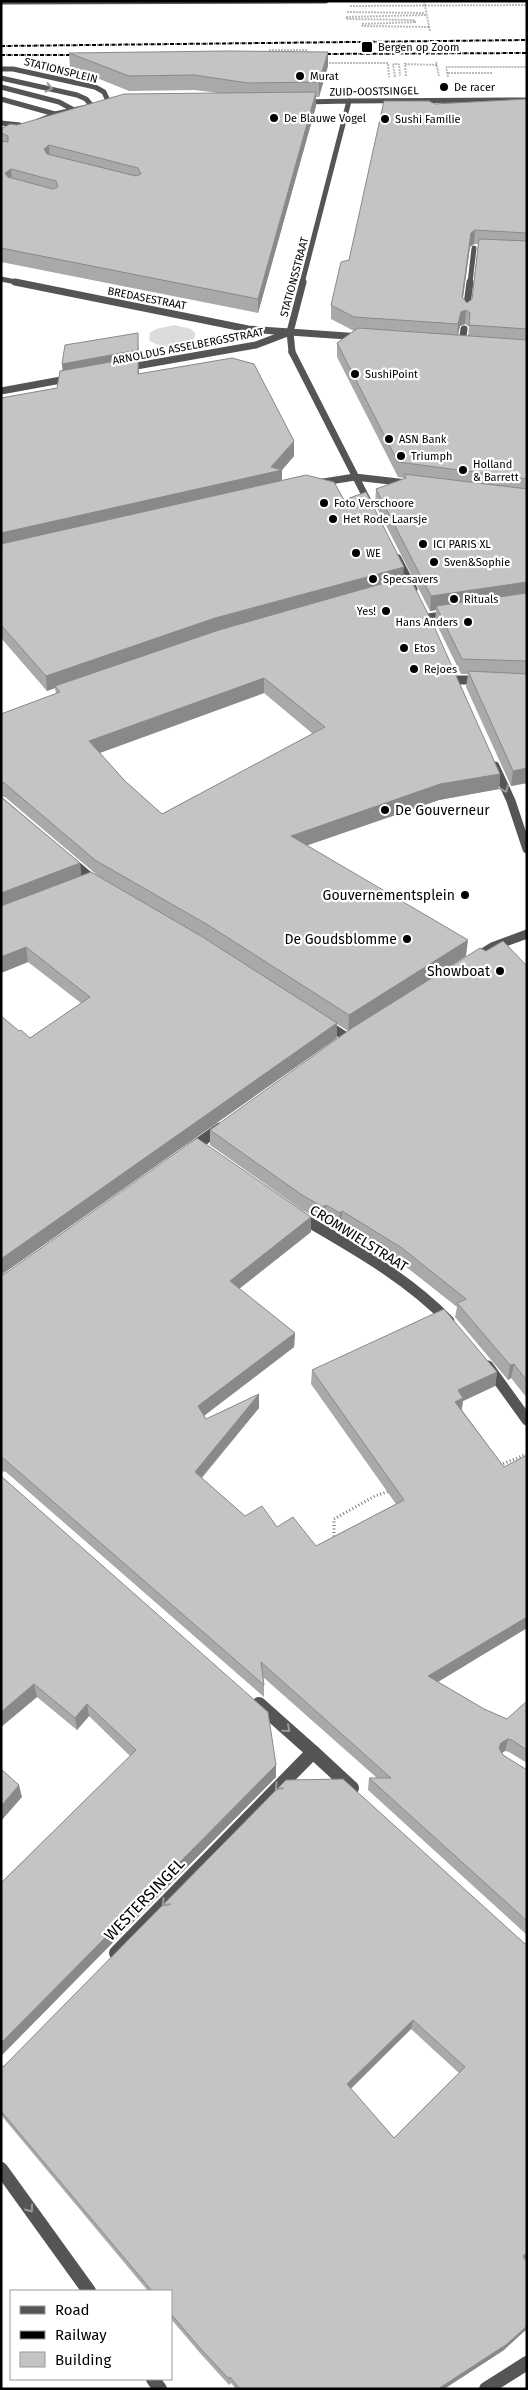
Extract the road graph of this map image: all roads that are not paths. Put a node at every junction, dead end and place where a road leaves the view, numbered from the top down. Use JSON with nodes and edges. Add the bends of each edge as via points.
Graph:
{"nodes":[{"id":1,"x":154,"y":1,"type":"edge"},
{"id":2,"x":326,"y":1,"type":"edge"},
{"id":3,"x":1,"y":2,"type":"edge"},
{"id":4,"x":1,"y":69,"type":"edge"},
{"id":5,"x":1,"y":78,"type":"edge"},
{"id":6,"x":1,"y":88,"type":"edge"},
{"id":7,"x":1,"y":99,"type":"edge"},
{"id":8,"x":527,"y":100,"type":"edge"},
{"id":9,"x":349,"y":101,"type":"junction"},
{"id":10,"x":300,"y":102,"type":"edge"},
{"id":11,"x":92,"y":106,"type":"junction"},
{"id":12,"x":72,"y":109,"type":"junction"},
{"id":13,"x":55,"y":114,"type":"junction"},
{"id":14,"x":1,"y":122,"type":"edge"},
{"id":15,"x":25,"y":124,"type":"junction"},
{"id":16,"x":16,"y":130,"type":"edge"},
{"id":17,"x":478,"y":248,"type":"edge"},
{"id":18,"x":1,"y":279,"type":"edge"},
{"id":19,"x":466,"y":312,"type":"edge"},
{"id":20,"x":464,"y":329,"type":"edge"},
{"id":21,"x":290,"y":332,"type":"junction"},
{"id":22,"x":370,"y":337,"type":"edge"},
{"id":23,"x":453,"y":342,"type":"edge"},
{"id":24,"x":462,"y":343,"type":"junction"},
{"id":25,"x":471,"y":344,"type":"edge"},
{"id":26,"x":120,"y":369,"type":"edge"},
{"id":27,"x":83,"y":376,"type":"edge"},
{"id":28,"x":1,"y":391,"type":"edge"},
{"id":29,"x":354,"y":477,"type":"junction"},
{"id":30,"x":312,"y":483,"type":"edge"},
{"id":31,"x":413,"y":484,"type":"edge"},
{"id":32,"x":372,"y":510,"type":"edge"},
{"id":33,"x":395,"y":552,"type":"edge"},
{"id":34,"x":416,"y":593,"type":"edge"},
{"id":35,"x":424,"y":609,"type":"edge"},
{"id":36,"x":458,"y":613,"type":"edge"},
{"id":37,"x":428,"y":617,"type":"junction"},
{"id":38,"x":432,"y":626,"type":"edge"},
{"id":39,"x":453,"y":671,"type":"edge"},
{"id":40,"x":457,"y":680,"type":"junction"},
{"id":41,"x":491,"y":680,"type":"edge"},
{"id":42,"x":461,"y":689,"type":"edge"},
{"id":43,"x":492,"y":758,"type":"edge"},
{"id":44,"x":527,"y":849,"type":"edge"},
{"id":45,"x":64,"y":855,"type":"edge"},
{"id":46,"x":93,"y":880,"type":"junction"},
{"id":47,"x":84,"y":884,"type":"edge"},
{"id":48,"x":102,"y":885,"type":"edge"},
{"id":49,"x":527,"y":934,"type":"edge"},
{"id":50,"x":468,"y":962,"type":"edge"},
{"id":51,"x":314,"y":1016,"type":"edge"},
{"id":52,"x":332,"y":1049,"type":"edge"},
{"id":53,"x":229,"y":1122,"type":"edge"},
{"id":54,"x":182,"y":1156,"type":"edge"},
{"id":55,"x":290,"y":1210,"type":"edge"},
{"id":56,"x":455,"y":1328,"type":"edge"},
{"id":57,"x":478,"y":1355,"type":"edge"},
{"id":58,"x":527,"y":1420,"type":"edge"},
{"id":59,"x":246,"y":1693,"type":"edge"},
{"id":60,"x":312,"y":1752,"type":"junction"},
{"id":61,"x":364,"y":1799,"type":"edge"},
{"id":62,"x":105,"y":1964,"type":"edge"},
{"id":63,"x":1,"y":2169,"type":"edge"},
{"id":64,"x":89,"y":2290,"type":"edge"},
{"id":65,"x":527,"y":2363,"type":"edge"},
{"id":66,"x":486,"y":2389,"type":"edge"}],
"edges":[{"from":1,"to":2,"type":"street"},
{"from":1,"to":3,"type":"street"},
{"from":4,"to":11,"type":"street","name":"STATIONSPLEIN","via":[[95,87],[104,92],[112,103]]},
{"from":5,"to":11,"type":"street","name":"STATIONSPLEIN","one_way":true,"via":[[77,95]]},
{"from":6,"to":12,"type":"street","via":[[59,102]]},
{"from":7,"to":13,"type":"street"},
{"from":8,"to":9,"type":"street","name":"ZUID-OOSTSINGEL"},
{"from":9,"to":10,"type":"street","name":"ZUID-OOSTSINGEL"},
{"from":9,"to":21,"type":"street","name":"STATIONSSTRAAT"},
{"from":11,"to":12,"type":"street"},
{"from":12,"to":13,"type":"street"},
{"from":13,"to":15,"type":"street"},
{"from":14,"to":15,"type":"street"},
{"from":15,"to":16,"type":"street"},
{"from":17,"to":19,"type":"street"},
{"from":18,"to":21,"type":"street","name":"BREDASESTRAAT","via":[[242,328]]},
{"from":20,"to":24,"type":"street"},
{"from":21,"to":22,"type":"street","name":"BREDASESTRAAT"},
{"from":21,"to":26,"type":"street","name":"ARNOLDUS ASSELBERGSSTRAAT","via":[[256,345]]},
{"from":21,"to":29,"type":"street","name":"STATIONSSTRAAT","via":[[292,352]]},
{"from":23,"to":24,"type":"street"},
{"from":24,"to":25,"type":"street"},
{"from":27,"to":28,"type":"street"},
{"from":29,"to":30,"type":"street"},
{"from":29,"to":31,"type":"street"},
{"from":29,"to":32,"type":"street","name":"STATIONSSTRAAT"},
{"from":33,"to":34,"type":"street","via":[[408,586]]},
{"from":35,"to":37,"type":"street"},
{"from":36,"to":37,"type":"street"},
{"from":37,"to":38,"type":"street"},
{"from":39,"to":40,"type":"street"},
{"from":40,"to":41,"type":"street"},
{"from":40,"to":42,"type":"street"},
{"from":43,"to":44,"type":"street","one_way":true},
{"from":45,"to":46,"type":"street"},
{"from":46,"to":47,"type":"street"},
{"from":46,"to":48,"type":"street"},
{"from":49,"to":50,"type":"street","via":[[492,947]]},
{"from":51,"to":52,"type":"street","via":[[352,1035]]},
{"from":53,"to":54,"type":"street","via":[[201,1147]]},
{"from":55,"to":56,"type":"street","name":"CROMWIELSTRAAT","via":[[381,1265],[437,1307]]},
{"from":57,"to":58,"type":"street"},
{"from":59,"to":60,"type":"street","one_way":true},
{"from":60,"to":61,"type":"street"},
{"from":60,"to":62,"type":"street","name":"WESTERSINGEL","one_way":true},
{"from":63,"to":64,"type":"street","one_way":true},
{"from":65,"to":66,"type":"street"}]}
